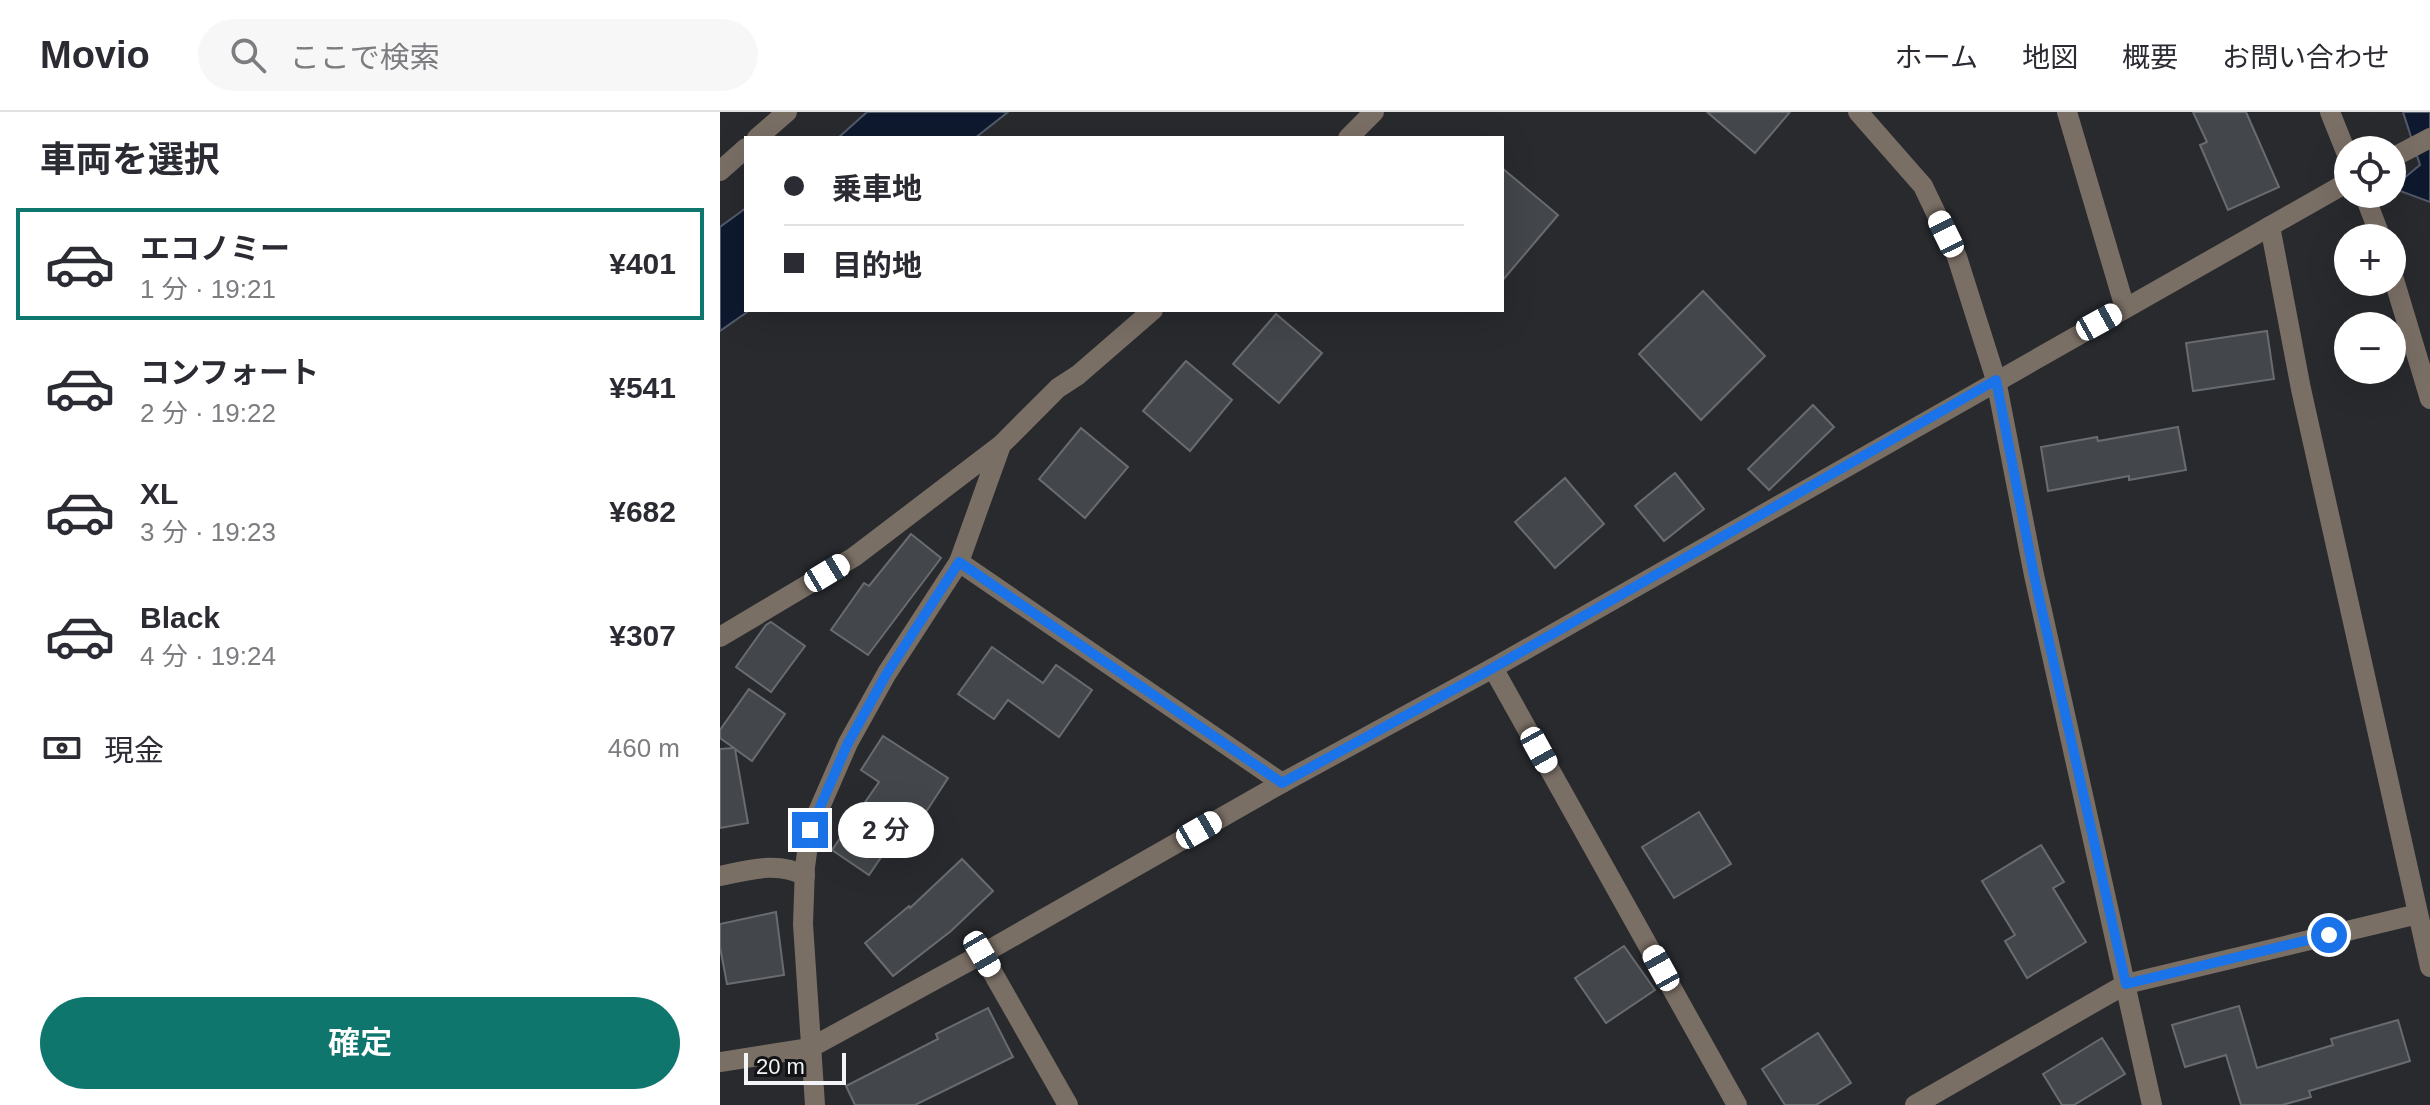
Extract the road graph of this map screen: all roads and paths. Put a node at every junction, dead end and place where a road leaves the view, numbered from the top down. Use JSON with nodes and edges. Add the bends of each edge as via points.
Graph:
{"nodes":[{"id":1,"x":787,"y":112,"type":"edge"},
{"id":2,"x":1374,"y":112,"type":"edge"},
{"id":3,"x":1858,"y":112,"type":"edge"},
{"id":4,"x":2067,"y":112,"type":"edge"},
{"id":5,"x":2330,"y":112,"type":"edge"},
{"id":6,"x":759,"y":136,"type":"edge"},
{"id":7,"x":1350,"y":136,"type":"edge"},
{"id":8,"x":2340,"y":136,"type":"edge"},
{"id":9,"x":2430,"y":138,"type":"edge"},
{"id":10,"x":744,"y":150,"type":"edge"},
{"id":11,"x":2406,"y":151,"type":"edge"},
{"id":12,"x":720,"y":171,"type":"edge"},
{"id":13,"x":2334,"y":190,"type":"edge"},
{"id":14,"x":2270,"y":226,"type":"junction"},
{"id":15,"x":2399,"y":296,"type":"edge"},
{"id":16,"x":2125,"y":308,"type":"junction"},
{"id":17,"x":1151,"y":312,"type":"edge"},
{"id":18,"x":1996,"y":380,"type":"junction"},
{"id":19,"x":2430,"y":399,"type":"edge"},
{"id":20,"x":1001,"y":445,"type":"junction"},
{"id":21,"x":959,"y":562,"type":"junction"},
{"id":22,"x":720,"y":637,"type":"edge"},
{"id":23,"x":1493,"y":668,"type":"junction"},
{"id":24,"x":1282,"y":783,"type":"junction"},
{"id":25,"x":720,"y":876,"type":"edge"},
{"id":26,"x":805,"y":876,"type":"junction"},
{"id":27,"x":2418,"y":914,"type":"junction"},
{"id":28,"x":982,"y":954,"type":"junction"},
{"id":29,"x":2430,"y":967,"type":"edge"},
{"id":30,"x":2126,"y":984,"type":"junction"},
{"id":31,"x":810,"y":1048,"type":"junction"},
{"id":32,"x":720,"y":1062,"type":"edge"},
{"id":33,"x":815,"y":1105,"type":"edge"},
{"id":34,"x":1068,"y":1105,"type":"edge"},
{"id":35,"x":1737,"y":1105,"type":"edge"},
{"id":36,"x":1915,"y":1105,"type":"edge"},
{"id":37,"x":2152,"y":1105,"type":"edge"}],
"edges":[{"from":1,"to":6,"type":"street"},
{"from":2,"to":7,"type":"street"},
{"from":3,"to":18,"type":"street","via":[[1923,186],[1957,257]]},
{"from":4,"to":16,"type":"street"},
{"from":5,"to":8,"type":"street"},
{"from":9,"to":11,"type":"street"},
{"from":10,"to":12,"type":"street"},
{"from":13,"to":14,"type":"street"},
{"from":14,"to":16,"type":"street"},
{"from":14,"to":27,"type":"street"},
{"from":15,"to":19,"type":"street"},
{"from":16,"to":18,"type":"street"},
{"from":17,"to":20,"type":"street","via":[[1058,388]]},
{"from":18,"to":23,"type":"street"},
{"from":18,"to":30,"type":"street"},
{"from":20,"to":21,"type":"street"},
{"from":20,"to":22,"type":"street","via":[[854,557]]},
{"from":21,"to":24,"type":"street"},
{"from":21,"to":26,"type":"street","via":[[848,743],[810,830]]},
{"from":23,"to":24,"type":"street"},
{"from":23,"to":35,"type":"street"},
{"from":24,"to":28,"type":"street"},
{"from":25,"to":26,"type":"street","via":[[778,867]]},
{"from":26,"to":31,"type":"street"},
{"from":27,"to":29,"type":"street"},
{"from":27,"to":30,"type":"street"},
{"from":28,"to":31,"type":"street"},
{"from":28,"to":34,"type":"street"},
{"from":30,"to":36,"type":"street"},
{"from":30,"to":37,"type":"street"},
{"from":31,"to":32,"type":"street"},
{"from":31,"to":33,"type":"street"}]}
